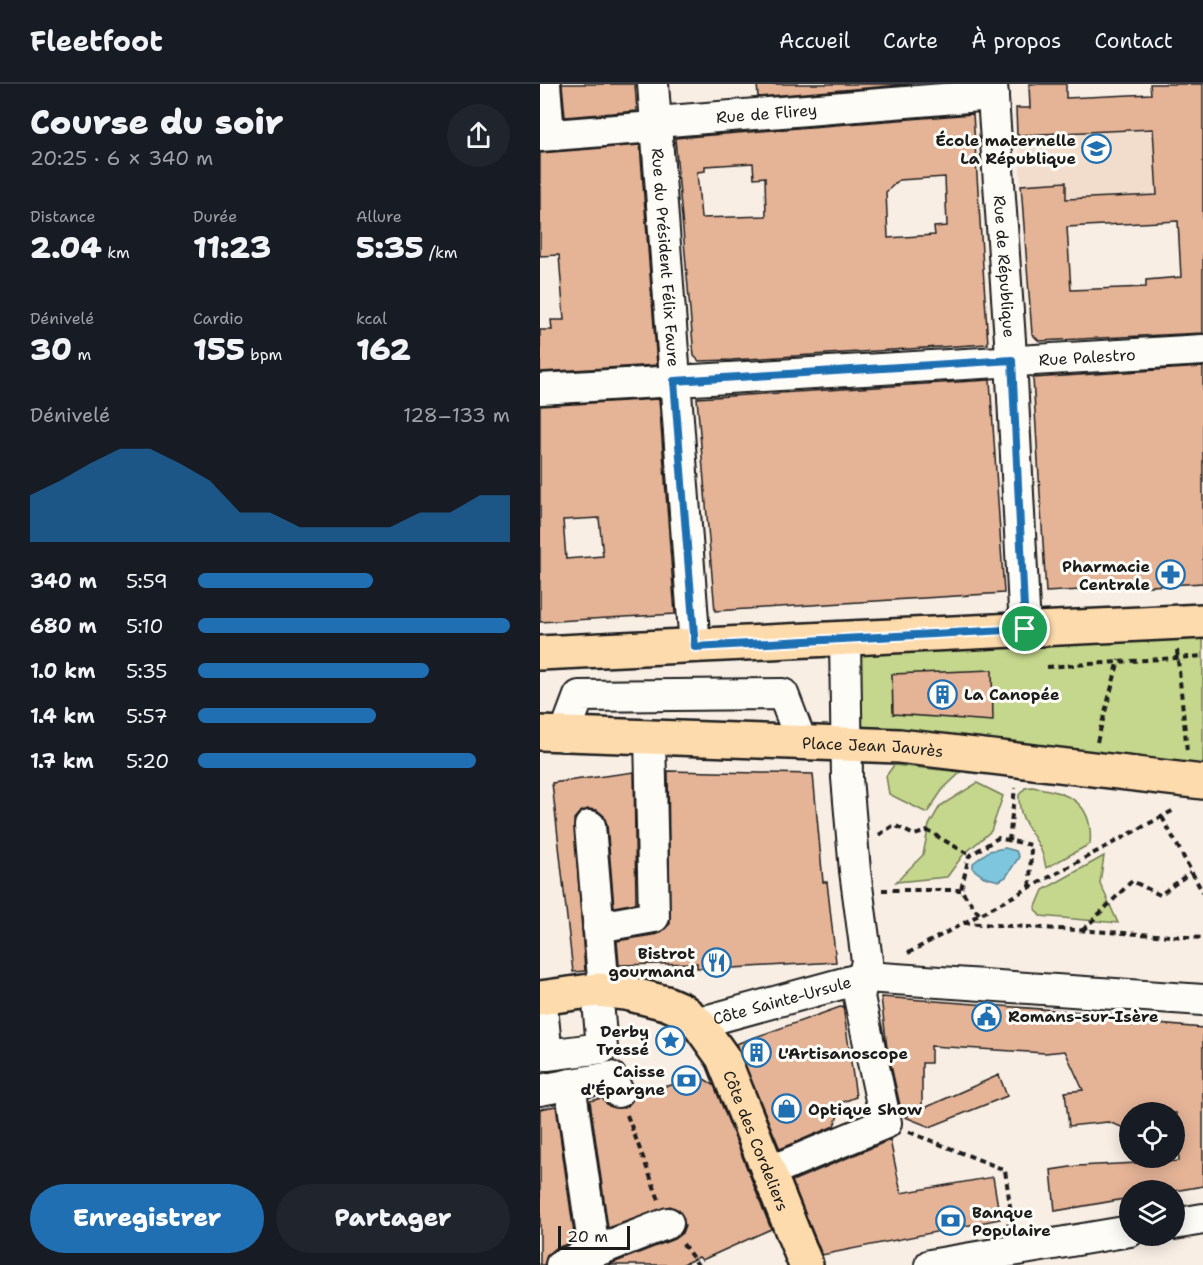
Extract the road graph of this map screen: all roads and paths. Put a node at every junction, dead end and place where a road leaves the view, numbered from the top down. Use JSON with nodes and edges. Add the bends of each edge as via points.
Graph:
{"nodes":[{"id":1,"x":545,"y":84,"type":"edge"},
{"id":2,"x":653,"y":84,"type":"edge"},
{"id":3,"x":993,"y":89,"type":"edge"},
{"id":4,"x":656,"y":124,"type":"junction"},
{"id":5,"x":545,"y":135,"type":"edge"},
{"id":6,"x":1203,"y":350,"type":"edge"},
{"id":7,"x":1012,"y":360,"type":"junction"},
{"id":8,"x":674,"y":381,"type":"junction"},
{"id":9,"x":540,"y":389,"type":"edge"},
{"id":10,"x":1189,"y":622,"type":"edge"},
{"id":11,"x":1025,"y":629,"type":"junction"},
{"id":12,"x":845,"y":639,"type":"junction"},
{"id":13,"x":695,"y":647,"type":"junction"},
{"id":14,"x":540,"y":653,"type":"edge"},
{"id":15,"x":1203,"y":656,"type":"edge"},
{"id":16,"x":1178,"y":658,"type":"junction"},
{"id":17,"x":1119,"y":660,"type":"junction"},
{"id":18,"x":1047,"y":667,"type":"dead end"},
{"id":19,"x":552,"y":734,"type":"edge"},
{"id":20,"x":650,"y":736,"type":"junction"},
{"id":21,"x":801,"y":741,"type":"junction"},
{"id":22,"x":1097,"y":742,"type":"dead end"},
{"id":23,"x":846,"y":743,"type":"junction"},
{"id":24,"x":1187,"y":752,"type":"dead end"},
{"id":25,"x":1016,"y":779,"type":"dead end"},
{"id":26,"x":1203,"y":782,"type":"edge"},
{"id":27,"x":1180,"y":807,"type":"dead end"},
{"id":28,"x":1162,"y":817,"type":"junction"},
{"id":29,"x":875,"y":825,"type":"dead end"},
{"id":30,"x":590,"y":826,"type":"dead end"},
{"id":31,"x":1009,"y":841,"type":"junction"},
{"id":32,"x":970,"y":855,"type":"junction"},
{"id":33,"x":1191,"y":872,"type":"junction"},
{"id":34,"x":880,"y":880,"type":"dead end"},
{"id":35,"x":1030,"y":887,"type":"junction"},
{"id":36,"x":881,"y":891,"type":"junction"},
{"id":37,"x":961,"y":891,"type":"junction"},
{"id":38,"x":1203,"y":894,"type":"edge"},
{"id":39,"x":882,"y":901,"type":"dead end"},
{"id":40,"x":979,"y":914,"type":"junction"},
{"id":41,"x":963,"y":923,"type":"junction"},
{"id":42,"x":598,"y":927,"type":"junction"},
{"id":43,"x":1082,"y":930,"type":"junction"},
{"id":44,"x":1203,"y":938,"type":"edge"},
{"id":45,"x":866,"y":977,"type":"junction"},
{"id":46,"x":897,"y":979,"type":"junction"},
{"id":47,"x":600,"y":990,"type":"junction"},
{"id":48,"x":540,"y":998,"type":"edge"},
{"id":49,"x":1203,"y":1000,"type":"edge"},
{"id":50,"x":698,"y":1023,"type":"junction"},
{"id":51,"x":570,"y":1084,"type":"junction"},
{"id":52,"x":540,"y":1090,"type":"edge"},
{"id":53,"x":618,"y":1092,"type":"joint"},
{"id":54,"x":886,"y":1123,"type":"junction"},
{"id":55,"x":768,"y":1172,"type":"junction"},
{"id":56,"x":1203,"y":1219,"type":"edge"},
{"id":57,"x":1185,"y":1222,"type":"edge"},
{"id":58,"x":668,"y":1223,"type":"junction"},
{"id":59,"x":1119,"y":1234,"type":"edge"},
{"id":60,"x":594,"y":1250,"type":"junction"},
{"id":61,"x":1007,"y":1259,"type":"edge"},
{"id":62,"x":561,"y":1265,"type":"edge"},
{"id":63,"x":698,"y":1265,"type":"edge"},
{"id":64,"x":806,"y":1265,"type":"edge"},
{"id":65,"x":930,"y":1265,"type":"edge"}],
"edges":[{"from":1,"to":5,"type":"street"},
{"from":2,"to":4,"type":"street","name":"Rue du Président Félix Faure"},
{"from":3,"to":4,"type":"street","name":"Rue de Flirey"},
{"from":3,"to":7,"type":"street","name":"Rue de République"},
{"from":4,"to":5,"type":"street","name":"Rue de Flirey"},
{"from":4,"to":8,"type":"street","name":"Rue du Président Félix Faure"},
{"from":6,"to":7,"type":"street","name":"Rue Palestro"},
{"from":7,"to":8,"type":"street","name":"Rue Palestro"},
{"from":7,"to":11,"type":"street","name":"Rue de République"},
{"from":8,"to":9,"type":"street","name":"Rue Palestro"},
{"from":8,"to":13,"type":"street","name":"Rue du Président Félix Faure"},
{"from":10,"to":11,"type":"main road"},
{"from":10,"to":16,"type":"path"},
{"from":11,"to":12,"type":"main road"},
{"from":12,"to":13,"type":"main road"},
{"from":12,"to":23,"type":"street"},
{"from":13,"to":14,"type":"main road"},
{"from":15,"to":16,"type":"path"},
{"from":16,"to":17,"type":"path"},
{"from":16,"to":24,"type":"path"},
{"from":17,"to":18,"type":"path"},
{"from":17,"to":22,"type":"path"},
{"from":19,"to":20,"type":"main road","name":"Place Jean Jaurès"},
{"from":19,"to":21,"type":"street","via":[[579,696],[783,694]]},
{"from":20,"to":21,"type":"main road","name":"Place Jean Jaurès"},
{"from":20,"to":42,"type":"street","via":[[654,917]]},
{"from":21,"to":23,"type":"main road","name":"Place Jean Jaurès"},
{"from":23,"to":26,"type":"main road","name":"Place Jean Jaurès"},
{"from":23,"to":45,"type":"street"},
{"from":25,"to":31,"type":"path"},
{"from":27,"to":28,"type":"path"},
{"from":28,"to":33,"type":"path"},
{"from":28,"to":35,"type":"path"},
{"from":29,"to":32,"type":"path","via":[[876,837],[894,825],[914,835],[928,831]]},
{"from":30,"to":42,"type":"street"},
{"from":31,"to":32,"type":"path","via":[[998,838]]},
{"from":31,"to":35,"type":"path","via":[[1031,845]]},
{"from":32,"to":37,"type":"path"},
{"from":33,"to":38,"type":"path"},
{"from":33,"to":43,"type":"path","via":[[1160,895],[1132,881]]},
{"from":34,"to":36,"type":"path"},
{"from":35,"to":40,"type":"path"},
{"from":36,"to":37,"type":"path"},
{"from":36,"to":39,"type":"path"},
{"from":37,"to":40,"type":"path"},
{"from":40,"to":41,"type":"path"},
{"from":41,"to":43,"type":"path"},
{"from":41,"to":46,"type":"path","via":[[903,956]]},
{"from":42,"to":47,"type":"street"},
{"from":43,"to":44,"type":"path"},
{"from":45,"to":46,"type":"street","name":"Côte Sainte-Ursule"},
{"from":45,"to":50,"type":"street","name":"Côte Sainte-Ursule"},
{"from":45,"to":54,"type":"street","via":[[859,997]]},
{"from":46,"to":49,"type":"street","name":"Côte Sainte-Ursule"},
{"from":47,"to":48,"type":"main road"},
{"from":47,"to":48,"type":"street","via":[[602,1048],[547,1055]]},
{"from":47,"to":50,"type":"main road","via":[[666,1003]]},
{"from":50,"to":55,"type":"main road","name":"Côte des Cordeliers","via":[[723,1058]]},
{"from":51,"to":52,"type":"street"},
{"from":51,"to":53,"type":"street","via":[[611,1077]]},
{"from":51,"to":60,"type":"street"},
{"from":53,"to":58,"type":"path"},
{"from":54,"to":55,"type":"street"},
{"from":54,"to":61,"type":"path","via":[[1005,1170],[1010,1206]]},
{"from":55,"to":64,"type":"main road","name":"Côte des Cordeliers"},
{"from":56,"to":57,"type":"street"},
{"from":58,"to":60,"type":"street"},
{"from":58,"to":63,"type":"path"},
{"from":59,"to":61,"type":"street"},
{"from":60,"to":62,"type":"street"},
{"from":61,"to":65,"type":"street"}]}
